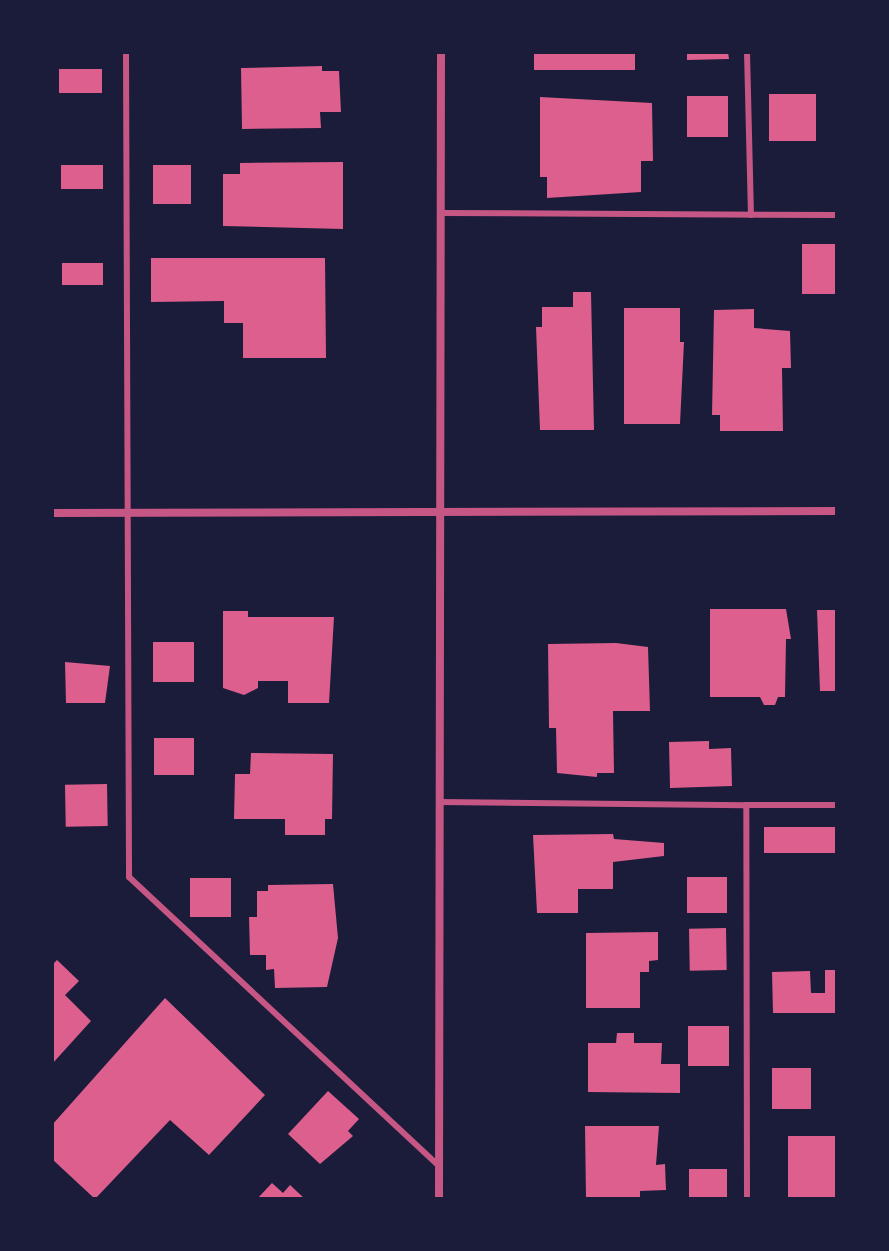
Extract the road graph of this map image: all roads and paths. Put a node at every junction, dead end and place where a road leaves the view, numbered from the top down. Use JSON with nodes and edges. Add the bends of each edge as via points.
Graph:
{"nodes":[{"id":1,"x":126,"y":52,"type":"edge"},
{"id":2,"x":441,"y":52,"type":"edge"},
{"id":3,"x":747,"y":52,"type":"edge"},
{"id":4,"x":440,"y":213,"type":"junction"},
{"id":5,"x":751,"y":215,"type":"junction"},
{"id":6,"x":837,"y":215,"type":"edge"},
{"id":7,"x":837,"y":511,"type":"edge"},
{"id":8,"x":439,"y":512,"type":"junction"},
{"id":9,"x":52,"y":513,"type":"edge"},
{"id":10,"x":129,"y":513,"type":"junction"},
{"id":11,"x":439,"y":802,"type":"junction"},
{"id":12,"x":746,"y":805,"type":"junction"},
{"id":13,"x":837,"y":805,"type":"edge"},
{"id":14,"x":439,"y":1166,"type":"junction"},
{"id":15,"x":439,"y":1199,"type":"edge"},
{"id":16,"x":747,"y":1199,"type":"edge"}],
"edges":[{"from":1,"to":10,"type":"lane"},
{"from":2,"to":4,"type":"street"},
{"from":3,"to":5,"type":"lane"},
{"from":4,"to":5,"type":"lane"},
{"from":4,"to":8,"type":"street"},
{"from":5,"to":6,"type":"lane"},
{"from":7,"to":8,"type":"street"},
{"from":8,"to":10,"type":"street"},
{"from":8,"to":11,"type":"street"},
{"from":9,"to":10,"type":"street"},
{"from":10,"to":14,"type":"lane","via":[[129,877]]},
{"from":11,"to":12,"type":"lane"},
{"from":11,"to":14,"type":"street"},
{"from":12,"to":13,"type":"lane"},
{"from":12,"to":16,"type":"lane"},
{"from":14,"to":15,"type":"street"}]}
